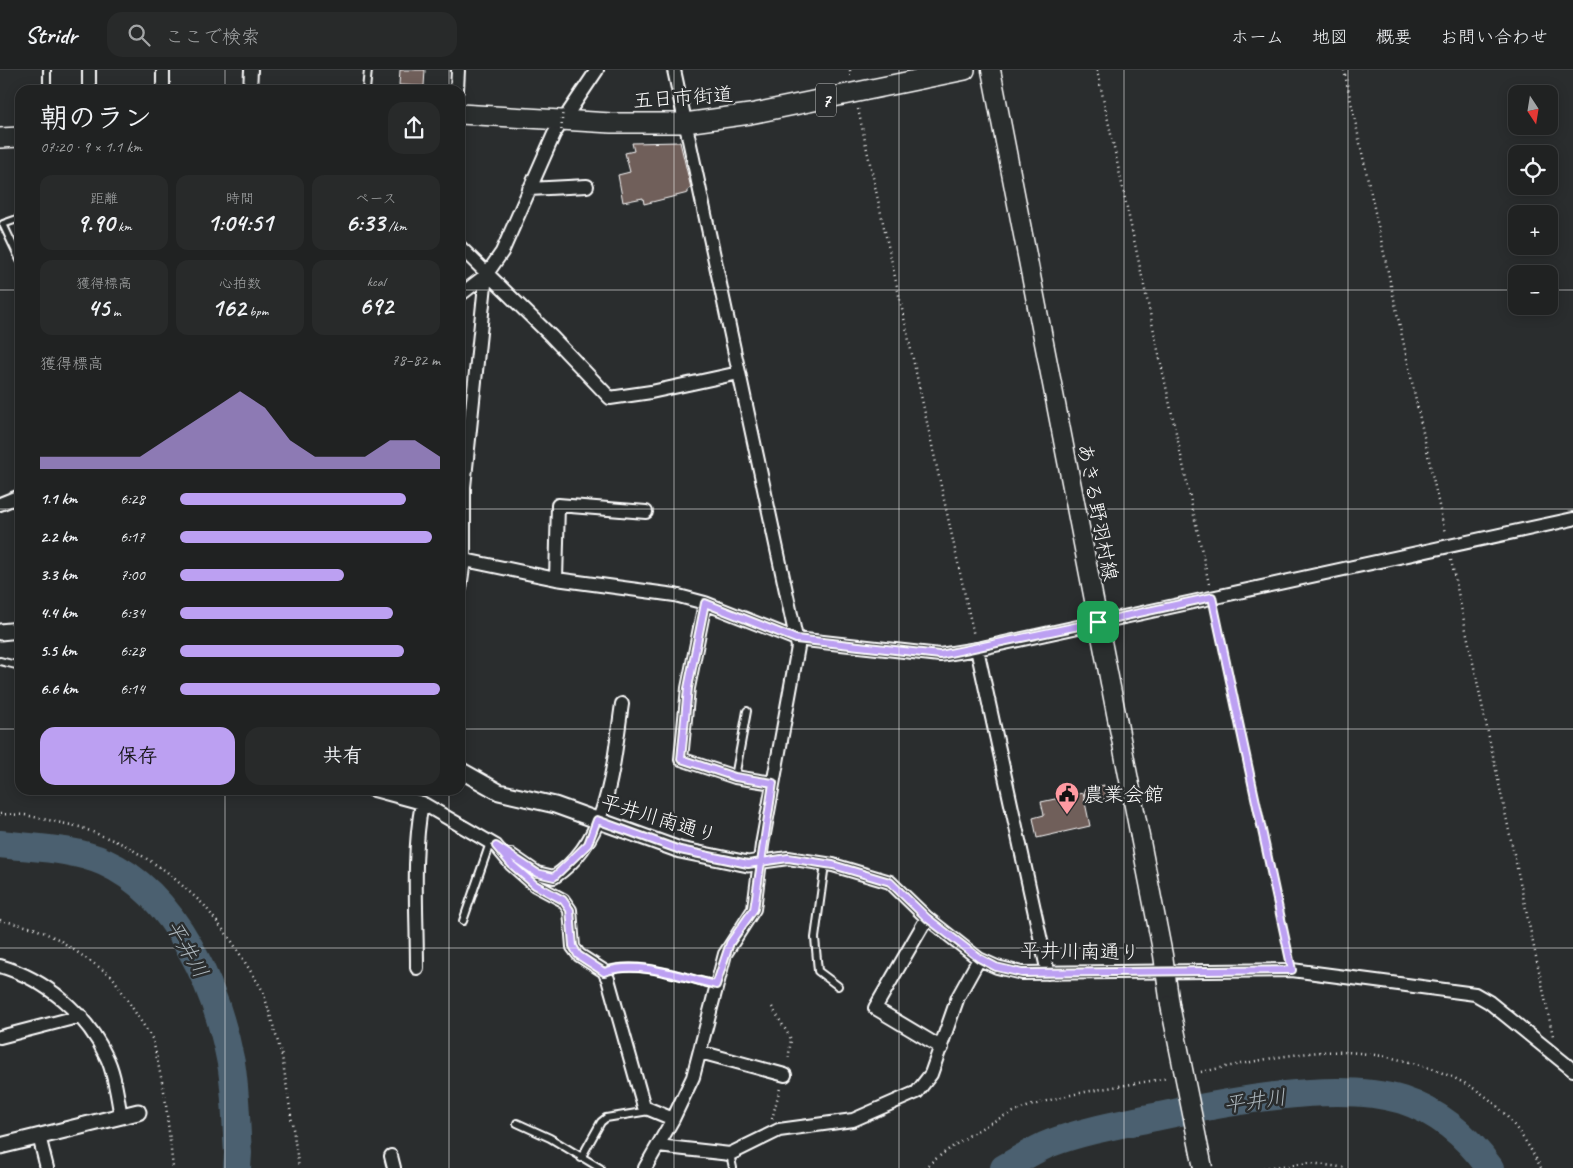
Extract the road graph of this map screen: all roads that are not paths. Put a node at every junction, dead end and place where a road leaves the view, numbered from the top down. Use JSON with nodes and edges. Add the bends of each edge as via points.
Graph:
{"nodes":[{"id":1,"x":47,"y":70,"type":"edge"},
{"id":2,"x":89,"y":70,"type":"edge"},
{"id":3,"x":163,"y":70,"type":"edge"},
{"id":4,"x":251,"y":70,"type":"edge"},
{"id":5,"x":368,"y":70,"type":"edge"},
{"id":6,"x":458,"y":70,"type":"edge"},
{"id":7,"x":597,"y":70,"type":"edge"},
{"id":8,"x":674,"y":70,"type":"edge"},
{"id":9,"x":965,"y":70,"type":"edge"},
{"id":10,"x":991,"y":70,"type":"edge"},
{"id":11,"x":47,"y":85,"type":"edge"},
{"id":12,"x":89,"y":85,"type":"edge"},
{"id":13,"x":163,"y":85,"type":"edge"},
{"id":14,"x":250,"y":85,"type":"edge"},
{"id":15,"x":366,"y":85,"type":"edge"},
{"id":16,"x":457,"y":85,"type":"edge"},
{"id":17,"x":465,"y":114,"type":"edge"},
{"id":18,"x":563,"y":120,"type":"junction"},
{"id":19,"x":685,"y":123,"type":"junction"},
{"id":20,"x":0,"y":138,"type":"edge"},
{"id":21,"x":15,"y":138,"type":"edge"},
{"id":22,"x":587,"y":186,"type":"dead end"},
{"id":23,"x":529,"y":189,"type":"junction"},
{"id":24,"x":15,"y":220,"type":"edge"},
{"id":25,"x":15,"y":249,"type":"edge"},
{"id":26,"x":465,"y":252,"type":"edge"},
{"id":27,"x":486,"y":275,"type":"junction"},
{"id":28,"x":465,"y":291,"type":"edge"},
{"id":29,"x":739,"y":372,"type":"junction"},
{"id":30,"x":465,"y":477,"type":"edge"},
{"id":31,"x":15,"y":498,"type":"edge"},
{"id":32,"x":0,"y":504,"type":"edge"},
{"id":33,"x":646,"y":512,"type":"dead end"},
{"id":34,"x":1573,"y":519,"type":"edge"},
{"id":35,"x":465,"y":560,"type":"edge"},
{"id":36,"x":556,"y":579,"type":"junction"},
{"id":37,"x":705,"y":603,"type":"junction"},
{"id":38,"x":1098,"y":622,"type":"junction"},
{"id":39,"x":15,"y":630,"type":"edge"},
{"id":40,"x":0,"y":632,"type":"edge"},
{"id":41,"x":796,"y":639,"type":"junction"},
{"id":42,"x":977,"y":649,"type":"junction"},
{"id":43,"x":0,"y":661,"type":"edge"},
{"id":44,"x":15,"y":665,"type":"edge"},
{"id":45,"x":622,"y":704,"type":"dead end"},
{"id":46,"x":747,"y":711,"type":"dead end"},
{"id":47,"x":465,"y":773,"type":"edge"},
{"id":48,"x":735,"y":777,"type":"junction"},
{"id":49,"x":773,"y":783,"type":"junction"},
{"id":50,"x":403,"y":795,"type":"edge"},
{"id":51,"x":422,"y":803,"type":"junction"},
{"id":52,"x":597,"y":820,"type":"junction"},
{"id":53,"x":493,"y":845,"type":"junction"},
{"id":54,"x":760,"y":862,"type":"junction"},
{"id":55,"x":825,"y":864,"type":"junction"},
{"id":56,"x":927,"y":918,"type":"junction"},
{"id":57,"x":463,"y":920,"type":"dead end"},
{"id":58,"x":979,"y":958,"type":"junction"},
{"id":59,"x":0,"y":966,"type":"edge"},
{"id":60,"x":417,"y":968,"type":"dead end"},
{"id":61,"x":604,"y":972,"type":"junction"},
{"id":62,"x":1165,"y":972,"type":"junction"},
{"id":63,"x":1048,"y":973,"type":"junction"},
{"id":64,"x":716,"y":985,"type":"junction"},
{"id":65,"x":838,"y":986,"type":"dead end"},
{"id":66,"x":81,"y":1016,"type":"junction"},
{"id":67,"x":0,"y":1037,"type":"edge"},
{"id":68,"x":942,"y":1048,"type":"junction"},
{"id":69,"x":700,"y":1052,"type":"junction"},
{"id":70,"x":1573,"y":1070,"type":"edge"},
{"id":71,"x":785,"y":1075,"type":"dead end"},
{"id":72,"x":653,"y":1111,"type":"junction"},
{"id":73,"x":138,"y":1112,"type":"dead end"},
{"id":74,"x":121,"y":1116,"type":"junction"},
{"id":75,"x":673,"y":1119,"type":"junction"},
{"id":76,"x":517,"y":1123,"type":"dead end"},
{"id":77,"x":39,"y":1136,"type":"junction"},
{"id":78,"x":0,"y":1146,"type":"edge"},
{"id":79,"x":658,"y":1146,"type":"junction"},
{"id":80,"x":730,"y":1154,"type":"junction"},
{"id":81,"x":582,"y":1158,"type":"junction"},
{"id":82,"x":47,"y":1168,"type":"edge"},
{"id":83,"x":600,"y":1168,"type":"edge"},
{"id":84,"x":645,"y":1168,"type":"edge"},
{"id":85,"x":733,"y":1168,"type":"edge"},
{"id":86,"x":1203,"y":1168,"type":"edge"}],
"edges":[{"from":1,"to":11,"type":"lane"},
{"from":2,"to":12,"type":"street"},
{"from":3,"to":13,"type":"street"},
{"from":4,"to":14,"type":"street"},
{"from":5,"to":15,"type":"lane"},
{"from":6,"to":16,"type":"street"},
{"from":7,"to":18,"type":"street"},
{"from":8,"to":19,"type":"street"},
{"from":9,"to":19,"type":"main road","name":"五日市街道","number":"7","via":[[750,114]]},
{"from":10,"to":38,"type":"main road","name":"あきる野羽村線"},
{"from":17,"to":18,"type":"main road","name":"五日市街道","number":"7"},
{"from":18,"to":19,"type":"main road","name":"五日市街道","number":"7"},
{"from":18,"to":23,"type":"street"},
{"from":19,"to":29,"type":"street"},
{"from":20,"to":21,"type":"main road"},
{"from":22,"to":23,"type":"street"},
{"from":23,"to":27,"type":"street","via":[[502,252]]},
{"from":24,"to":25,"type":"lane","via":[[3,224]]},
{"from":26,"to":27,"type":"street"},
{"from":27,"to":28,"type":"street"},
{"from":27,"to":29,"type":"street","via":[[610,398]]},
{"from":27,"to":30,"type":"street"},
{"from":29,"to":41,"type":"street"},
{"from":31,"to":32,"type":"street"},
{"from":33,"to":36,"type":"street","via":[[558,505]]},
{"from":34,"to":38,"type":"street"},
{"from":35,"to":36,"type":"street"},
{"from":36,"to":37,"type":"street","via":[[659,591]]},
{"from":37,"to":41,"type":"street"},
{"from":37,"to":48,"type":"street","via":[[688,688],[681,759]]},
{"from":38,"to":42,"type":"street"},
{"from":38,"to":62,"type":"main road","name":"あきる野羽村線"},
{"from":39,"to":40,"type":"street"},
{"from":41,"to":42,"type":"street","via":[[940,655]]},
{"from":41,"to":49,"type":"street","via":[[798,647]]},
{"from":42,"to":63,"type":"street"},
{"from":43,"to":44,"type":"lane"},
{"from":45,"to":52,"type":"street","via":[[610,784]]},
{"from":46,"to":48,"type":"lane"},
{"from":47,"to":52,"type":"street","name":"平井川南通り","via":[[499,792],[555,805]]},
{"from":48,"to":49,"type":"street"},
{"from":49,"to":54,"type":"street"},
{"from":50,"to":51,"type":"street"},
{"from":51,"to":53,"type":"street"},
{"from":51,"to":60,"type":"street","via":[[417,874]]},
{"from":52,"to":53,"type":"street","via":[[588,844],[554,877],[537,873]]},
{"from":52,"to":54,"type":"street","name":"平井川南通り","via":[[680,850],[748,864]]},
{"from":53,"to":57,"type":"lane"},
{"from":53,"to":61,"type":"street","via":[[535,885],[563,900],[570,910],[573,946],[578,955]]},
{"from":54,"to":55,"type":"street","name":"平井川南通り","via":[[788,858]]},
{"from":54,"to":64,"type":"street","via":[[754,909],[730,943]]},
{"from":55,"to":56,"type":"street","name":"平井川南通り","via":[[890,882]]},
{"from":55,"to":65,"type":"lane","via":[[815,938],[818,971]]},
{"from":56,"to":58,"type":"street","name":"平井川南通り"},
{"from":56,"to":68,"type":"street","via":[[875,1008]]},
{"from":58,"to":63,"type":"street","name":"平井川南通り","via":[[996,967],[1022,973]]},
{"from":58,"to":68,"type":"street","via":[[958,998]]},
{"from":59,"to":66,"type":"street","via":[[19,972],[52,992]]},
{"from":61,"to":64,"type":"lane","via":[[617,967],[660,971]]},
{"from":61,"to":72,"type":"street","via":[[644,1107]]},
{"from":62,"to":63,"type":"street","name":"平井川南通り"},
{"from":62,"to":70,"type":"street","name":"平井川南通り","via":[[1292,970],[1475,994]]},
{"from":62,"to":86,"type":"main road","name":"あきる野羽村線","bridge":true},
{"from":64,"to":69,"type":"street"},
{"from":66,"to":67,"type":"street"},
{"from":66,"to":74,"type":"street","via":[[107,1057]]},
{"from":68,"to":80,"type":"street","via":[[931,1074],[917,1092],[853,1120],[779,1130]]},
{"from":69,"to":71,"type":"street"},
{"from":69,"to":75,"type":"street","via":[[693,1077]]},
{"from":72,"to":75,"type":"street"},
{"from":72,"to":81,"type":"lane","via":[[606,1118]]},
{"from":73,"to":74,"type":"street"},
{"from":74,"to":77,"type":"street"},
{"from":75,"to":79,"type":"street"},
{"from":76,"to":81,"type":"lane"},
{"from":77,"to":78,"type":"street"},
{"from":77,"to":82,"type":"street"},
{"from":79,"to":80,"type":"street"},
{"from":79,"to":84,"type":"street"},
{"from":80,"to":85,"type":"lane"},
{"from":81,"to":83,"type":"lane"}]}
